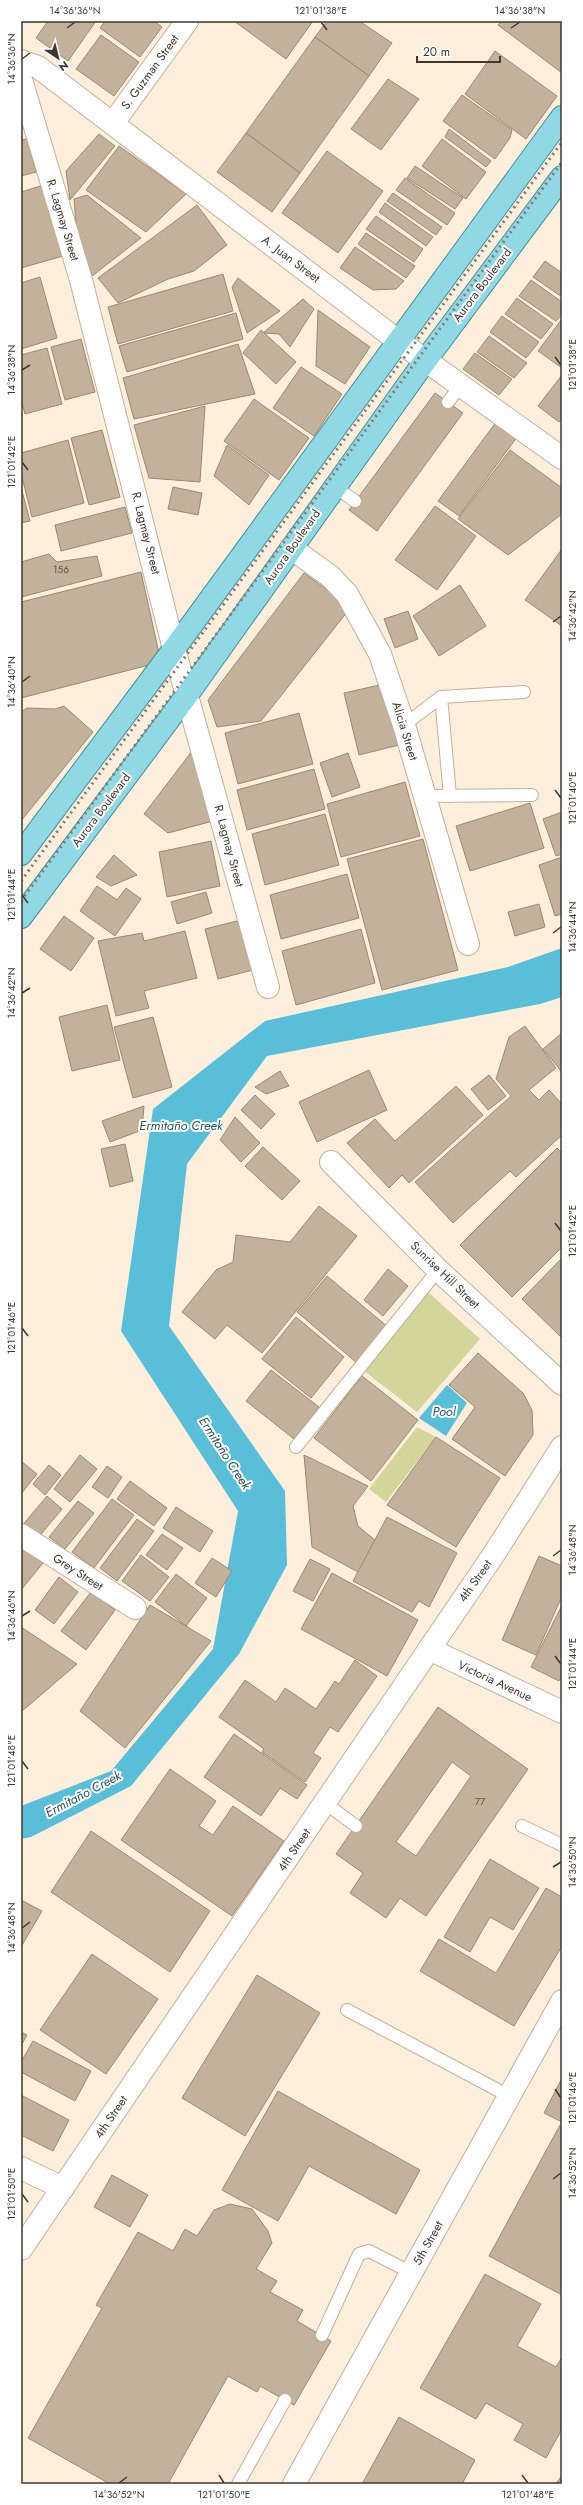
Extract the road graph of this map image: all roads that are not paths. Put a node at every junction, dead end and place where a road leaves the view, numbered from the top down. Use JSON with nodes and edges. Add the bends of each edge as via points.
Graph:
{"nodes":[{"id":1,"x":187,"y":21,"type":"edge"},
{"id":2,"x":21,"y":61,"type":"edge"},
{"id":3,"x":21,"y":80,"type":"edge"},
{"id":4,"x":562,"y":117,"type":"edge"},
{"id":5,"x":113,"y":123,"type":"junction"},
{"id":6,"x":562,"y":177,"type":"edge"},
{"id":7,"x":397,"y":340,"type":"junction"},
{"id":8,"x":425,"y":361,"type":"junction"},
{"id":9,"x":562,"y":458,"type":"edge"},
{"id":10,"x":335,"y":487,"type":"junction"},
{"id":11,"x":355,"y":501,"type":"dead end"},
{"id":12,"x":291,"y":548,"type":"junction"},
{"id":13,"x":174,"y":648,"type":"junction"},
{"id":14,"x":524,"y":692,"type":"dead end"},
{"id":15,"x":187,"y":695,"type":"junction"},
{"id":16,"x":441,"y":697,"type":"junction"},
{"id":17,"x":404,"y":725,"type":"junction"},
{"id":18,"x":532,"y":795,"type":"dead end"},
{"id":19,"x":424,"y":796,"type":"junction"},
{"id":20,"x":450,"y":796,"type":"junction"},
{"id":21,"x":21,"y":854,"type":"edge"},
{"id":22,"x":21,"y":917,"type":"edge"},
{"id":23,"x":468,"y":944,"type":"dead end"},
{"id":24,"x":268,"y":987,"type":"dead end"},
{"id":25,"x":331,"y":1162,"type":"dead end"},
{"id":26,"x":438,"y":1270,"type":"junction"},
{"id":27,"x":562,"y":1384,"type":"edge"},
{"id":28,"x":296,"y":1447,"type":"dead end"},
{"id":29,"x":562,"y":1447,"type":"edge"},
{"id":30,"x":21,"y":1535,"type":"edge"},
{"id":31,"x":135,"y":1608,"type":"dead end"},
{"id":32,"x":429,"y":1649,"type":"junction"},
{"id":33,"x":562,"y":1712,"type":"edge"},
{"id":34,"x":325,"y":1803,"type":"junction"},
{"id":35,"x":356,"y":1826,"type":"dead end"},
{"id":36,"x":522,"y":1826,"type":"dead end"},
{"id":37,"x":562,"y":1845,"type":"edge"},
{"id":38,"x":562,"y":2001,"type":"edge"},
{"id":39,"x":347,"y":2010,"type":"dead end"},
{"id":40,"x":509,"y":2096,"type":"junction"},
{"id":41,"x":21,"y":2168,"type":"edge"},
{"id":42,"x":63,"y":2188,"type":"junction"},
{"id":43,"x":21,"y":2249,"type":"edge"},
{"id":44,"x":412,"y":2273,"type":"junction"},
{"id":45,"x":322,"y":2335,"type":"dead end"},
{"id":46,"x":285,"y":2400,"type":"dead end"},
{"id":47,"x":238,"y":2484,"type":"edge"},
{"id":48,"x":294,"y":2484,"type":"edge"}],
"edges":[{"from":1,"to":5,"type":"street","name":"S. Guzman Street"},
{"from":2,"to":5,"type":"street","name":"A. Juan Street","via":[[38,67]]},
{"from":3,"to":13,"type":"street","name":"R. Lagmay Street","via":[[81,280]]},
{"from":4,"to":7,"type":"main road"},
{"from":5,"to":7,"type":"street","name":"A. Juan Street"},
{"from":6,"to":8,"type":"main road","name":"Aurora Boulevard"},
{"from":7,"to":8,"type":"street","name":"A. Juan Street"},
{"from":7,"to":13,"type":"main road"},
{"from":8,"to":9,"type":"street","name":"A. Juan Street","via":[[454,394]]},
{"from":8,"to":10,"type":"main road","name":"Aurora Boulevard"},
{"from":10,"to":11,"type":"lane"},
{"from":10,"to":12,"type":"main road","name":"Aurora Boulevard"},
{"from":12,"to":15,"type":"main road","name":"Aurora Boulevard"},
{"from":12,"to":17,"type":"street","name":"Alicia Street","via":[[330,576],[347,594],[380,654]]},
{"from":13,"to":15,"type":"street","name":"R. Lagmay Street"},
{"from":13,"to":21,"type":"main road"},
{"from":14,"to":16,"type":"lane"},
{"from":15,"to":22,"type":"main road","name":"Aurora Boulevard"},
{"from":15,"to":24,"type":"street","name":"R. Lagmay Street"},
{"from":16,"to":17,"type":"lane"},
{"from":16,"to":20,"type":"lane"},
{"from":17,"to":19,"type":"street","name":"Alicia Street"},
{"from":18,"to":20,"type":"lane"},
{"from":19,"to":20,"type":"lane"},
{"from":19,"to":23,"type":"street","name":"Alicia Street"},
{"from":25,"to":26,"type":"street","name":"Sunrise Hill Street"},
{"from":26,"to":27,"type":"street","name":"Sunrise Hill Street"},
{"from":26,"to":28,"type":"lane"},
{"from":29,"to":32,"type":"street","name":"4th Street","via":[[494,1554]]},
{"from":30,"to":31,"type":"street","name":"Grey Street"},
{"from":32,"to":33,"type":"street","name":"Victoria Avenue"},
{"from":32,"to":34,"type":"street","name":"4th Street"},
{"from":34,"to":35,"type":"lane"},
{"from":34,"to":42,"type":"street","name":"4th Street"},
{"from":36,"to":37,"type":"lane"},
{"from":38,"to":40,"type":"street","name":"5th Street"},
{"from":39,"to":40,"type":"lane"},
{"from":40,"to":44,"type":"street","name":"5th Street"},
{"from":41,"to":42,"type":"street"},
{"from":42,"to":43,"type":"street","name":"4th Street"},
{"from":44,"to":45,"type":"lane","via":[[369,2251],[359,2254]]},
{"from":44,"to":48,"type":"street","name":"5th Street"},
{"from":46,"to":47,"type":"lane"}]}
